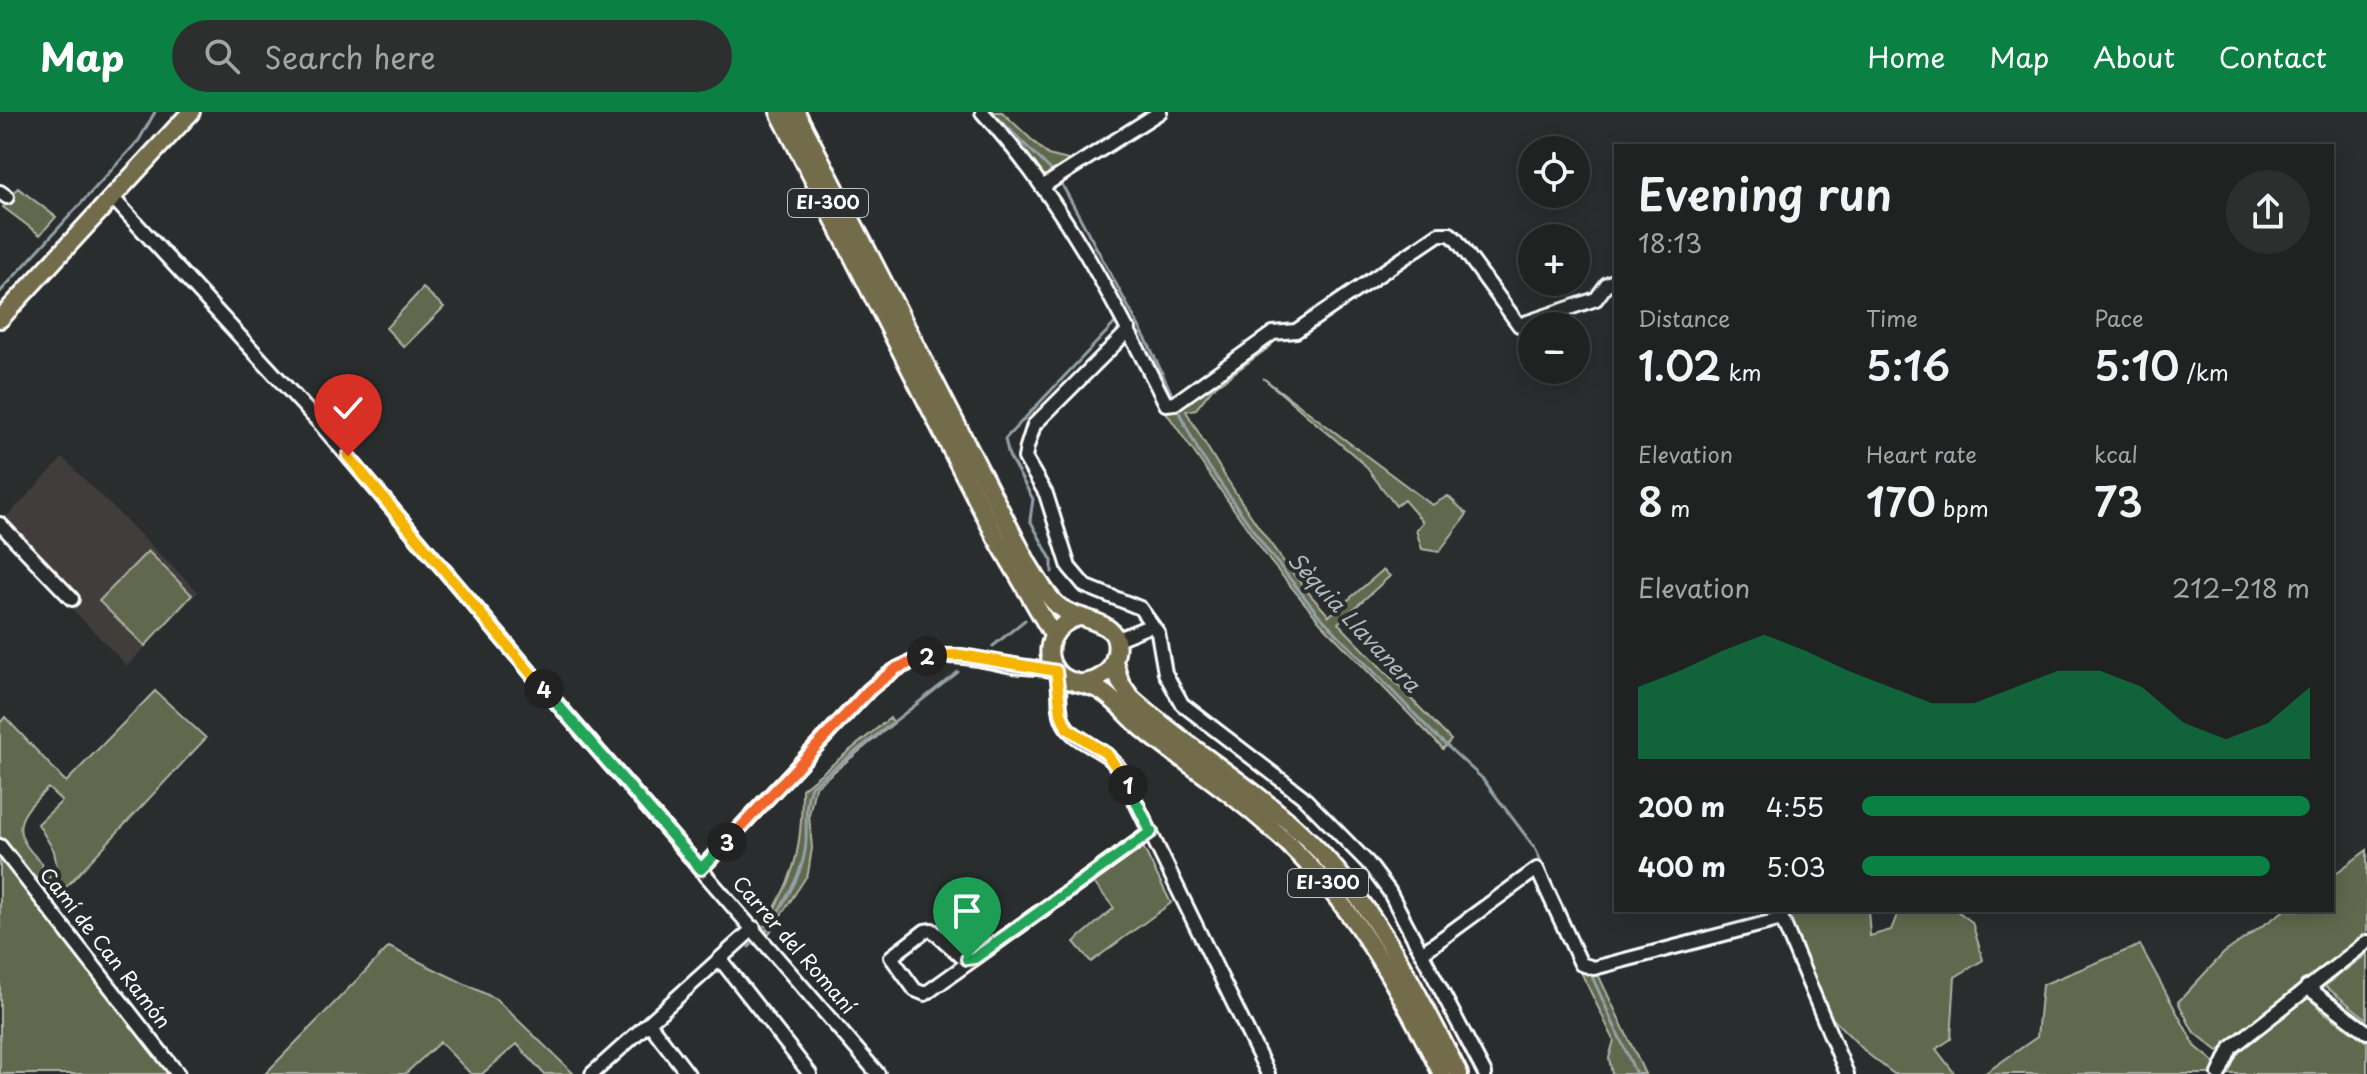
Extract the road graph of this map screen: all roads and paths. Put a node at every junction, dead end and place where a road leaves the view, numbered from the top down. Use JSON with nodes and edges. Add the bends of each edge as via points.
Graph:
{"nodes":[{"id":1,"x":191,"y":112,"type":"edge"},
{"id":2,"x":779,"y":112,"type":"edge"},
{"id":3,"x":796,"y":112,"type":"edge"},
{"id":4,"x":982,"y":112,"type":"edge"},
{"id":5,"x":1160,"y":112,"type":"edge"},
{"id":6,"x":1042,"y":187,"type":"junction"},
{"id":7,"x":112,"y":197,"type":"junction"},
{"id":8,"x":1614,"y":281,"type":"edge"},
{"id":9,"x":0,"y":319,"type":"edge"},
{"id":10,"x":1129,"y":330,"type":"junction"},
{"id":11,"x":0,"y":524,"type":"edge"},
{"id":12,"x":72,"y":599,"type":"dead end"},
{"id":13,"x":1080,"y":617,"type":"junction"},
{"id":14,"x":1152,"y":625,"type":"junction"},
{"id":15,"x":1115,"y":640,"type":"junction"},
{"id":16,"x":1051,"y":642,"type":"junction"},
{"id":17,"x":1114,"y":661,"type":"junction"},
{"id":18,"x":1026,"y":667,"type":"junction"},
{"id":19,"x":1057,"y":672,"type":"junction"},
{"id":20,"x":1080,"y":683,"type":"junction"},
{"id":21,"x":1060,"y":699,"type":"junction"},
{"id":22,"x":1151,"y":832,"type":"junction"},
{"id":23,"x":0,"y":846,"type":"edge"},
{"id":24,"x":701,"y":869,"type":"junction"},
{"id":25,"x":1781,"y":915,"type":"edge"},
{"id":26,"x":754,"y":928,"type":"junction"},
{"id":27,"x":2367,"y":942,"type":"edge"},
{"id":28,"x":1422,"y":953,"type":"junction"},
{"id":29,"x":975,"y":958,"type":"junction"},
{"id":30,"x":720,"y":959,"type":"junction"},
{"id":31,"x":2307,"y":987,"type":"junction"},
{"id":32,"x":649,"y":1023,"type":"junction"},
{"id":33,"x":2367,"y":1032,"type":"edge"},
{"id":34,"x":178,"y":1074,"type":"edge"},
{"id":35,"x":592,"y":1074,"type":"edge"},
{"id":36,"x":688,"y":1074,"type":"edge"},
{"id":37,"x":810,"y":1074,"type":"edge"},
{"id":38,"x":878,"y":1074,"type":"edge"},
{"id":39,"x":1268,"y":1074,"type":"edge"},
{"id":40,"x":1442,"y":1074,"type":"edge"},
{"id":41,"x":1459,"y":1074,"type":"edge"},
{"id":42,"x":1485,"y":1074,"type":"edge"},
{"id":43,"x":1847,"y":1074,"type":"edge"},
{"id":44,"x":2219,"y":1074,"type":"edge"}],
"edges":[{"from":1,"to":7,"type":"main road"},
{"from":2,"to":16,"type":"main road","number":"EI-300"},
{"from":3,"to":13,"type":"main road","number":"EI-300","via":[[1021,553],[1054,603]]},
{"from":4,"to":6,"type":"street","via":[[1017,149]]},
{"from":5,"to":6,"type":"street"},
{"from":6,"to":10,"type":"street"},
{"from":7,"to":9,"type":"main road"},
{"from":7,"to":24,"type":"street","name":"Carrer del Romaní","via":[[322,426]]},
{"from":8,"to":10,"type":"street","via":[[1596,299],[1519,325],[1456,239],[1439,234],[1296,331],[1273,333],[1175,403],[1166,404]]},
{"from":10,"to":14,"type":"street","via":[[1034,425],[1025,458],[1046,494],[1063,555],[1076,578],[1103,596],[1132,602]]},
{"from":11,"to":12,"type":"street"},
{"from":13,"to":15,"type":"main road","number":"EI-300","via":[[1100,622]]},
{"from":13,"to":16,"type":"main road","via":[[1063,623]]},
{"from":14,"to":15,"type":"street"},
{"from":14,"to":28,"type":"street","via":[[1163,646],[1165,673],[1182,704],[1281,779],[1350,843],[1389,891]]},
{"from":15,"to":17,"type":"main road","number":"EI-300"},
{"from":16,"to":18,"type":"street"},
{"from":16,"to":19,"type":"main road","number":"EI-300"},
{"from":17,"to":20,"type":"main road","via":[[1106,674]]},
{"from":17,"to":41,"type":"main road","number":"EI-300","via":[[1131,698],[1276,811],[1347,883],[1404,966]]},
{"from":18,"to":19,"type":"street"},
{"from":18,"to":24,"type":"street","via":[[961,655],[929,656],[897,668],[869,690]]},
{"from":19,"to":20,"type":"main road","number":"EI-300"},
{"from":19,"to":21,"type":"street"},
{"from":20,"to":21,"type":"street"},
{"from":20,"to":40,"type":"main road","number":"EI-300","via":[[1107,695],[1143,729],[1239,800],[1314,868],[1377,951]]},
{"from":21,"to":22,"type":"street","via":[[1067,728],[1113,761]]},
{"from":22,"to":29,"type":"street"},
{"from":22,"to":39,"type":"street"},
{"from":23,"to":34,"type":"street","name":"Camí de Can Ramón"},
{"from":24,"to":26,"type":"street","name":"Carrer del Romaní"},
{"from":25,"to":28,"type":"street","via":[[1594,968],[1581,964],[1537,869]]},
{"from":25,"to":43,"type":"street"},
{"from":26,"to":30,"type":"street"},
{"from":26,"to":38,"type":"street","name":"Carrer del Romaní"},
{"from":27,"to":31,"type":"street"},
{"from":28,"to":42,"type":"street"},
{"from":29,"to":29,"type":"street","via":[[925,994],[915,990],[891,957],[932,930],[962,957]]},
{"from":30,"to":32,"type":"street"},
{"from":30,"to":37,"type":"street"},
{"from":31,"to":33,"type":"street"},
{"from":31,"to":44,"type":"street","via":[[2231,1048]]},
{"from":32,"to":35,"type":"street"},
{"from":32,"to":36,"type":"street"}]}
